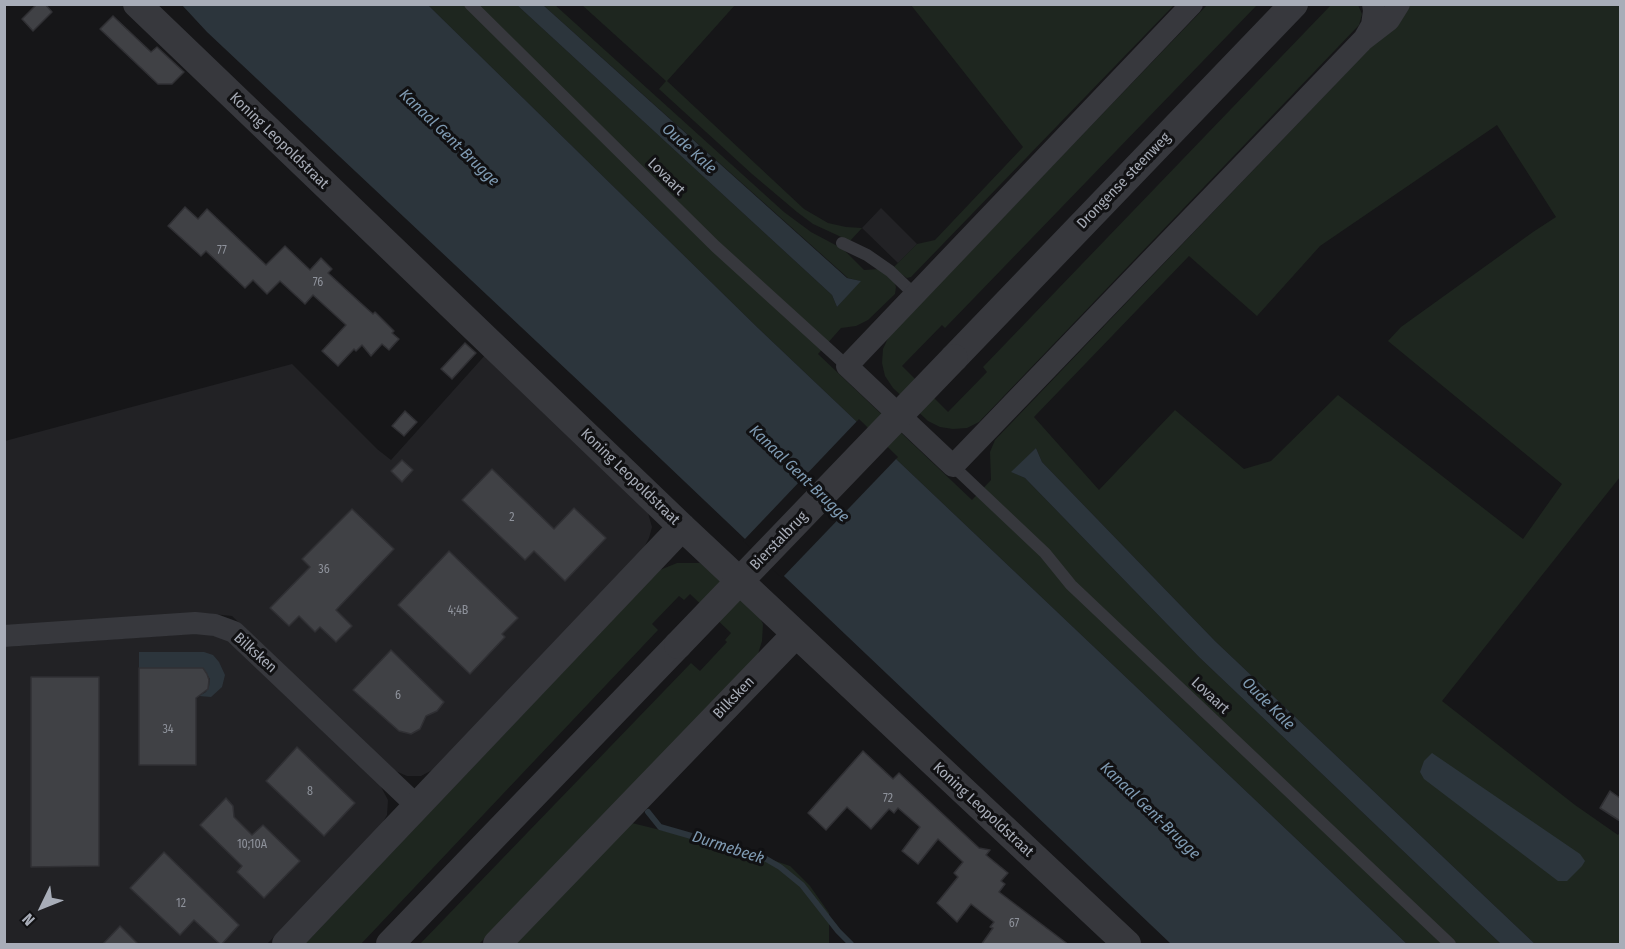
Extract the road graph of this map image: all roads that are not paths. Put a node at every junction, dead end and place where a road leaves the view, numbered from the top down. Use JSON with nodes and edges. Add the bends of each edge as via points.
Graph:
{"nodes":[{"id":1,"x":136,"y":4,"type":"edge"},
{"id":2,"x":470,"y":4,"type":"edge"},
{"id":3,"x":1192,"y":4,"type":"edge"},
{"id":4,"x":1294,"y":4,"type":"edge"},
{"id":5,"x":1373,"y":4,"type":"edge"},
{"id":6,"x":1399,"y":4,"type":"edge"},
{"id":7,"x":1364,"y":40,"type":"junction"},
{"id":8,"x":842,"y":243,"type":"dead end"},
{"id":9,"x":915,"y":295,"type":"junction"},
{"id":10,"x":954,"y":358,"type":"joint"},
{"id":11,"x":847,"y":366,"type":"junction"},
{"id":12,"x":953,"y":466,"type":"junction"},
{"id":13,"x":682,"y":527,"type":"junction"},
{"id":14,"x":796,"y":634,"type":"junction"},
{"id":15,"x":4,"y":636,"type":"edge"},
{"id":16,"x":418,"y":807,"type":"junction"},
{"id":17,"x":286,"y":945,"type":"edge"},
{"id":18,"x":390,"y":945,"type":"edge"},
{"id":19,"x":497,"y":945,"type":"edge"},
{"id":20,"x":1127,"y":945,"type":"edge"},
{"id":21,"x":1450,"y":945,"type":"edge"}],
"edges":[{"from":1,"to":13,"type":"street","name":"Koning Leopoldstraat"},
{"from":2,"to":11,"type":"lane","name":"Lovaart","via":[[715,246]]},
{"from":3,"to":9,"type":"street"},
{"from":4,"to":10,"type":"street","name":"Drongense steenweg"},
{"from":5,"to":7,"type":"street","via":[[1372,25]]},
{"from":6,"to":7,"type":"street","via":[[1389,20]]},
{"from":7,"to":12,"type":"street"},
{"from":8,"to":9,"type":"lane","via":[[890,271]]},
{"from":9,"to":11,"type":"street"},
{"from":10,"to":18,"type":"street","name":"Bierstalbrug","bridge":true},
{"from":11,"to":12,"type":"street"},
{"from":12,"to":21,"type":"lane","name":"Lovaart","via":[[1045,553],[1071,585]]},
{"from":13,"to":14,"type":"street","name":"Koning Leopoldstraat"},
{"from":13,"to":16,"type":"street"},
{"from":14,"to":19,"type":"street","name":"Bilksken"},
{"from":14,"to":20,"type":"street","name":"Koning Leopoldstraat"},
{"from":15,"to":16,"type":"street","name":"Bilksken","via":[[195,623],[234,632]]},
{"from":16,"to":17,"type":"street"}]}
